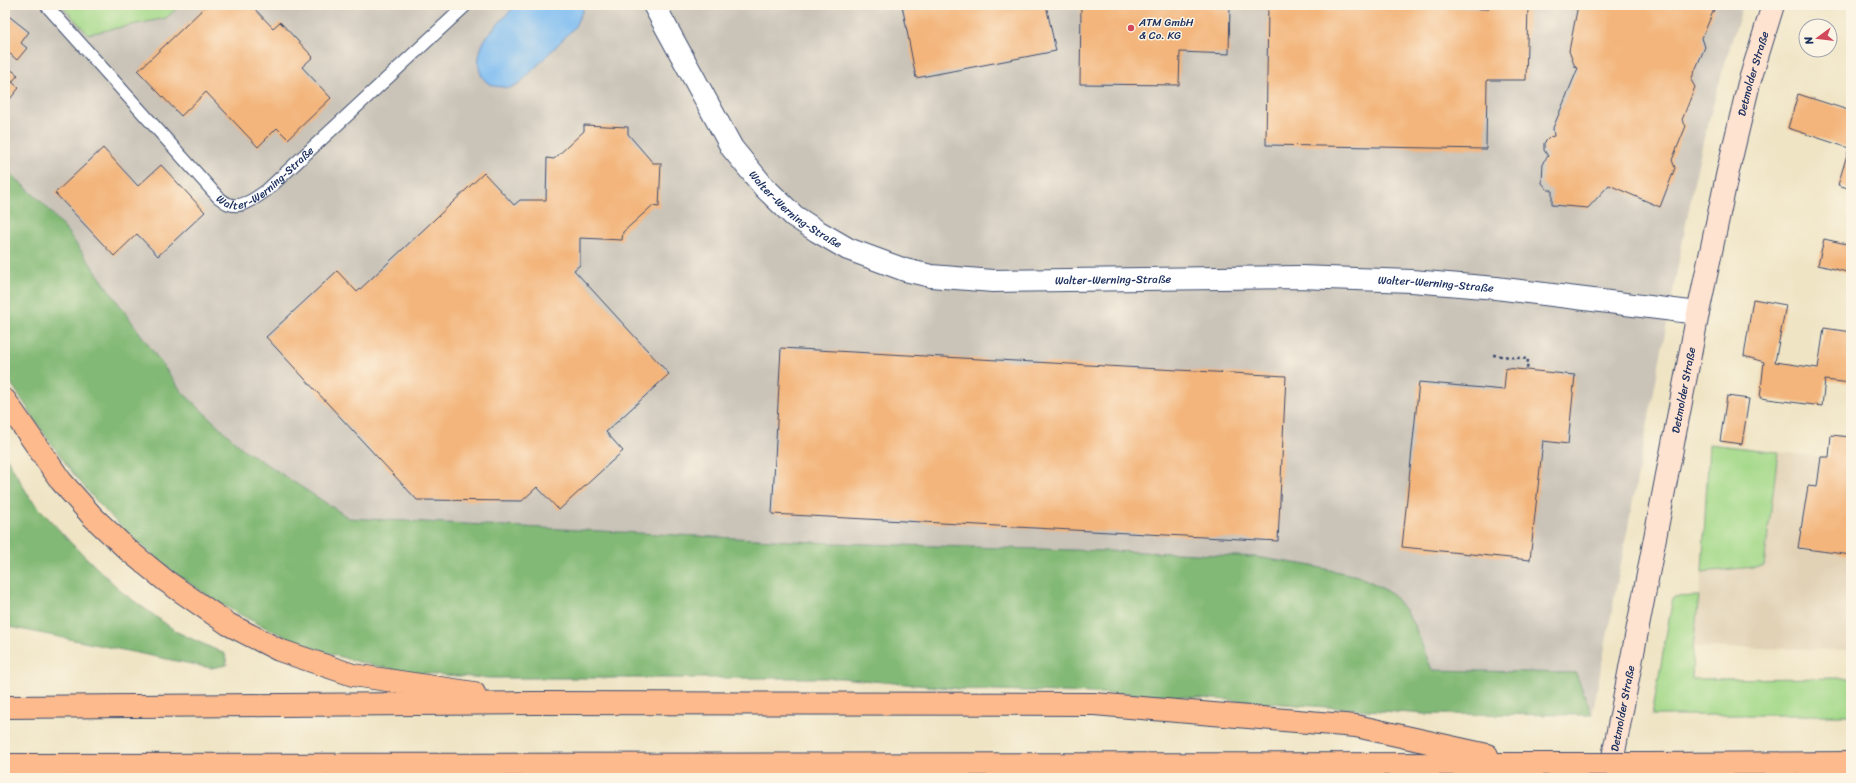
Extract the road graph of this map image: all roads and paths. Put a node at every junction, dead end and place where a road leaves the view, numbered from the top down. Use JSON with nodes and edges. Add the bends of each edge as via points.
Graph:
{"nodes":[{"id":1,"x":46,"y":5,"type":"edge"},
{"id":2,"x":466,"y":5,"type":"edge"},
{"id":3,"x":654,"y":5,"type":"edge"},
{"id":4,"x":1773,"y":5,"type":"edge"},
{"id":5,"x":1698,"y":314,"type":"junction"},
{"id":6,"x":1493,"y":355,"type":"dead end"},
{"id":7,"x":1527,"y":370,"type":"dead end"},
{"id":8,"x":5,"y":400,"type":"edge"},
{"id":9,"x":535,"y":703,"type":"junction"},
{"id":10,"x":5,"y":707,"type":"edge"},
{"id":11,"x":1851,"y":763,"type":"edge"},
{"id":12,"x":1528,"y":764,"type":"junction"},
{"id":13,"x":5,"y":765,"type":"edge"},
{"id":14,"x":1609,"y":778,"type":"edge"}],
"edges":[{"from":1,"to":2,"type":"lane","name":"Walter-Werning-Straße","via":[[218,197],[229,204],[240,204],[254,200],[267,190]]},
{"from":3,"to":5,"type":"street","name":"Walter-Werning-Straße","via":[[732,148],[764,187],[794,216],[817,231],[848,249],[904,270],[931,276],[992,281],[1299,277],[1412,281],[1496,288]]},
{"from":4,"to":5,"type":"street","name":"Detmolder Straße","via":[[1737,128]]},
{"from":5,"to":14,"type":"street","name":"Detmolder Straße"},
{"from":6,"to":7,"type":"path","via":[[1528,359]]},
{"from":8,"to":9,"type":"highway","via":[[61,481],[94,516],[128,550],[166,582],[228,624],[279,650],[353,674]]},
{"from":9,"to":10,"type":"highway"},
{"from":9,"to":12,"type":"highway","via":[[1094,704],[1356,726]]},
{"from":11,"to":12,"type":"highway","bridge":true},
{"from":12,"to":13,"type":"highway"}]}
